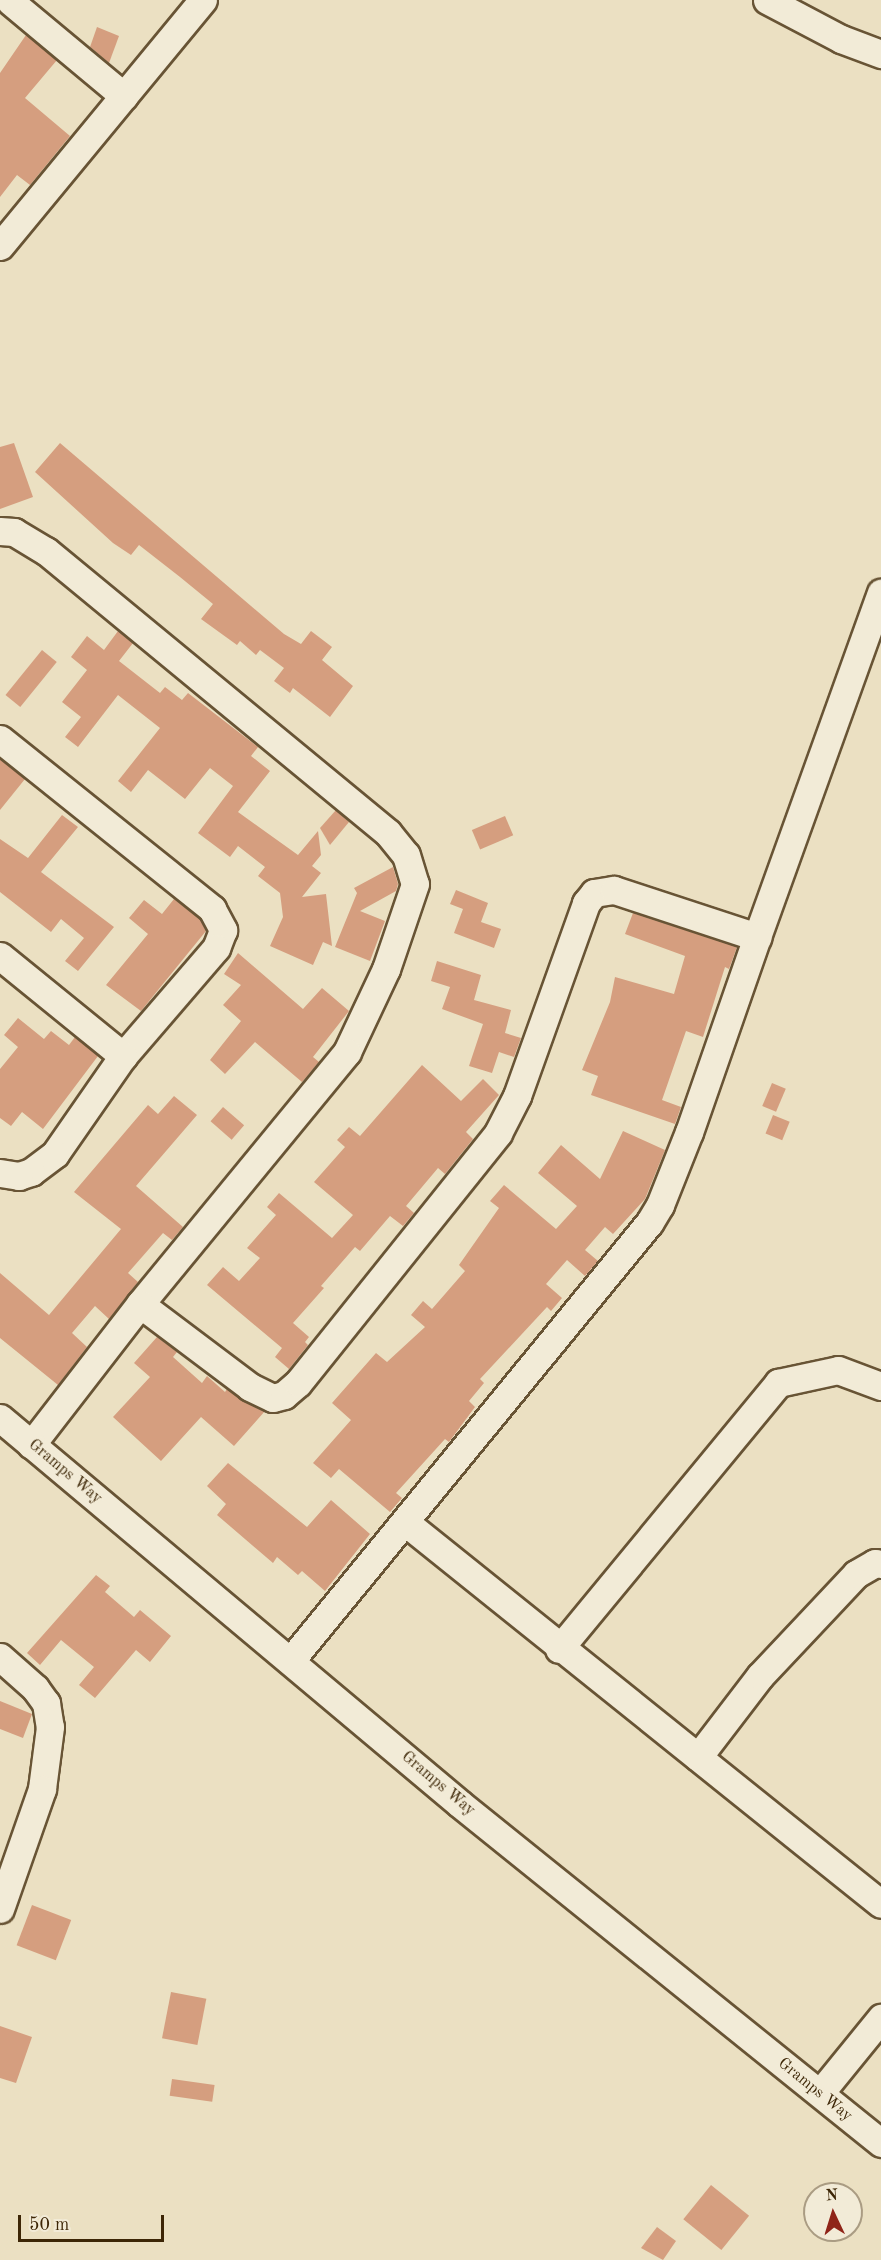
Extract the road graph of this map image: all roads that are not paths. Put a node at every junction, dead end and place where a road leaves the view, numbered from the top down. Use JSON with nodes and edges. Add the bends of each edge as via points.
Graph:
{"nodes":[{"id":1,"x":202,"y":0,"type":"edge"},
{"id":2,"x":767,"y":0,"type":"edge"},
{"id":3,"x":8,"y":5,"type":"edge"},
{"id":4,"x":881,"y":54,"type":"edge"},
{"id":5,"x":124,"y":96,"type":"junction"},
{"id":6,"x":0,"y":246,"type":"edge"},
{"id":7,"x":0,"y":531,"type":"edge"},
{"id":8,"x":881,"y":593,"type":"edge"},
{"id":9,"x":0,"y":739,"type":"edge"},
{"id":10,"x":757,"y":937,"type":"junction"},
{"id":11,"x":0,"y":956,"type":"edge"},
{"id":12,"x":123,"y":1056,"type":"junction"},
{"id":13,"x":0,"y":1173,"type":"edge"},
{"id":14,"x":140,"y":1304,"type":"junction"},
{"id":15,"x":881,"y":1386,"type":"edge"},
{"id":16,"x":0,"y":1418,"type":"edge"},
{"id":17,"x":32,"y":1445,"type":"junction"},
{"id":18,"x":405,"y":1522,"type":"junction"},
{"id":19,"x":881,"y":1564,"type":"edge"},
{"id":20,"x":559,"y":1649,"type":"junction"},
{"id":21,"x":0,"y":1657,"type":"edge"},
{"id":22,"x":291,"y":1660,"type":"junction"},
{"id":23,"x":698,"y":1757,"type":"junction"},
{"id":24,"x":881,"y":1904,"type":"edge"},
{"id":25,"x":0,"y":1909,"type":"edge"},
{"id":26,"x":881,"y":2018,"type":"edge"},
{"id":27,"x":820,"y":2093,"type":"junction"},
{"id":28,"x":881,"y":2143,"type":"edge"}],
"edges":[{"from":1,"to":5,"type":"street"},
{"from":2,"to":4,"type":"street","via":[[841,39]]},
{"from":3,"to":5,"type":"street"},
{"from":5,"to":6,"type":"street"},
{"from":7,"to":14,"type":"street","via":[[14,532],[46,551],[388,833],[414,871],[412,901],[386,969],[347,1052]]},
{"from":8,"to":10,"type":"street"},
{"from":9,"to":12,"type":"street","via":[[220,919],[223,930],[216,948]]},
{"from":10,"to":14,"type":"street","via":[[615,890],[594,893],[586,903],[517,1096],[498,1133],[298,1383],[284,1395],[273,1398],[250,1387]]},
{"from":10,"to":18,"type":"street","via":[[660,1205]]},
{"from":11,"to":12,"type":"street"},
{"from":12,"to":13,"type":"street","via":[[55,1154],[31,1172],[19,1176]]},
{"from":14,"to":17,"type":"street"},
{"from":15,"to":20,"type":"street","via":[[838,1370],[778,1383]]},
{"from":16,"to":17,"type":"street","name":"Gramps Way"},
{"from":17,"to":22,"type":"street","name":"Gramps Way"},
{"from":18,"to":20,"type":"street"},
{"from":18,"to":22,"type":"street"},
{"from":19,"to":23,"type":"street","via":[[874,1563],[856,1574],[760,1676]]},
{"from":20,"to":23,"type":"street"},
{"from":21,"to":25,"type":"street","via":[[46,1703],[50,1727],[42,1789]]},
{"from":22,"to":27,"type":"street","name":"Gramps Way","via":[[460,1804]]},
{"from":23,"to":24,"type":"street"},
{"from":26,"to":27,"type":"street"},
{"from":27,"to":28,"type":"street","name":"Gramps Way"}]}
